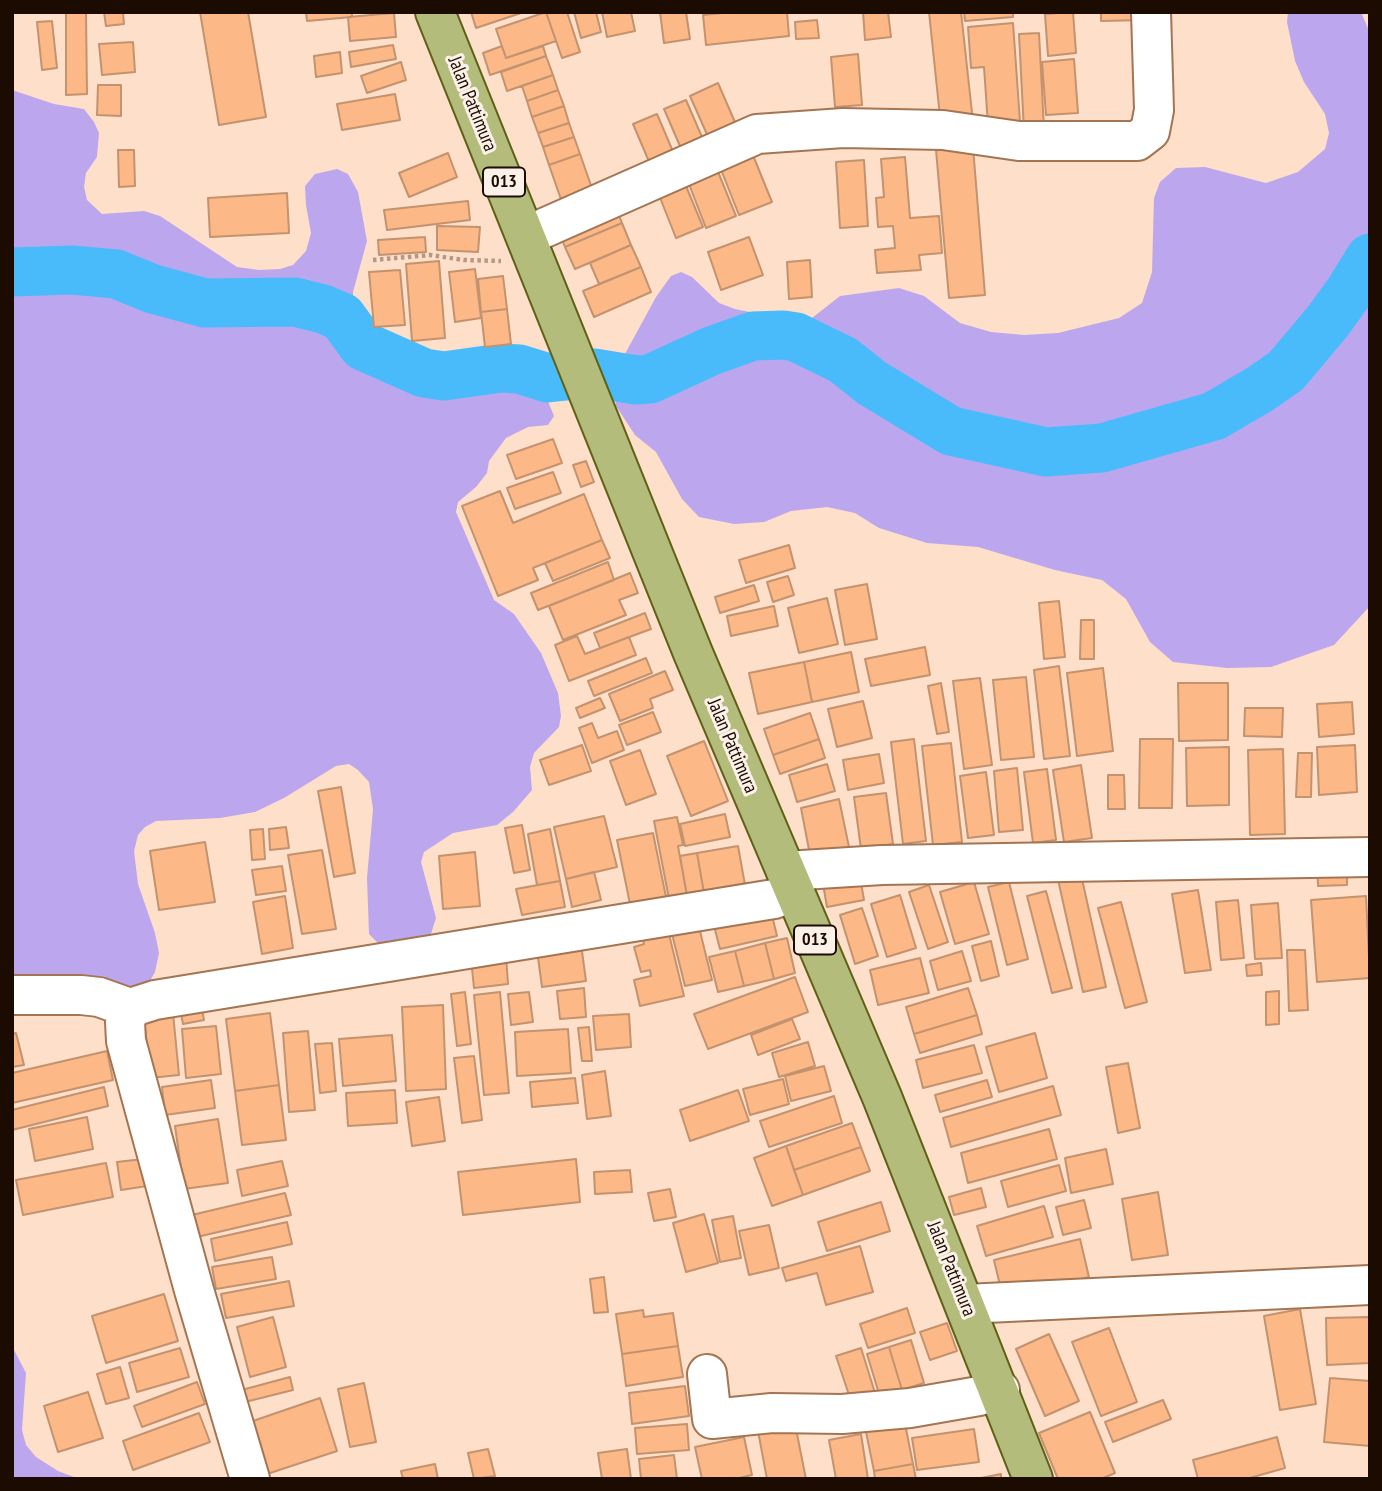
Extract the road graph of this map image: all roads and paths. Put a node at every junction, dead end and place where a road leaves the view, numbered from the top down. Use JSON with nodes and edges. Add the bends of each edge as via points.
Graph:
{"nodes":[{"id":1,"x":435,"y":12,"type":"edge"},
{"id":2,"x":1151,"y":12,"type":"edge"},
{"id":3,"x":529,"y":245,"type":"junction"},
{"id":4,"x":373,"y":260,"type":"dead end"},
{"id":5,"x":1370,"y":857,"type":"edge"},
{"id":6,"x":790,"y":881,"type":"junction"},
{"id":7,"x":12,"y":995,"type":"edge"},
{"id":8,"x":130,"y":1008,"type":"junction"},
{"id":9,"x":1370,"y":1285,"type":"edge"},
{"id":10,"x":965,"y":1304,"type":"junction"},
{"id":11,"x":706,"y":1374,"type":"dead end"},
{"id":12,"x":1000,"y":1390,"type":"junction"},
{"id":13,"x":250,"y":1479,"type":"edge"},
{"id":14,"x":1033,"y":1479,"type":"edge"}],
"edges":[{"from":1,"to":3,"type":"main road","name":"Jalan Pattimura","number":"013"},
{"from":2,"to":3,"type":"street","via":[[1154,110],[1150,131],[1137,141],[1019,141],[943,130],[843,128],[757,134]]},
{"from":3,"to":4,"type":"path","via":[[490,262],[430,255]]},
{"from":3,"to":6,"type":"main road","name":"Jalan Pattimura","number":"013"},
{"from":5,"to":6,"type":"street","via":[[882,865]]},
{"from":6,"to":8,"type":"street","via":[[774,899],[155,1000]]},
{"from":6,"to":10,"type":"main road","name":"Jalan Pattimura","number":"013"},
{"from":7,"to":8,"type":"street","via":[[81,995]]},
{"from":8,"to":13,"type":"street","via":[[126,1041]]},
{"from":9,"to":10,"type":"street"},
{"from":10,"to":12,"type":"main road","name":"Jalan Pattimura","number":"013"},
{"from":11,"to":12,"type":"street","via":[[712,1419],[910,1408]]},
{"from":12,"to":14,"type":"main road","name":"Jalan Pattimura","number":"013"}]}
